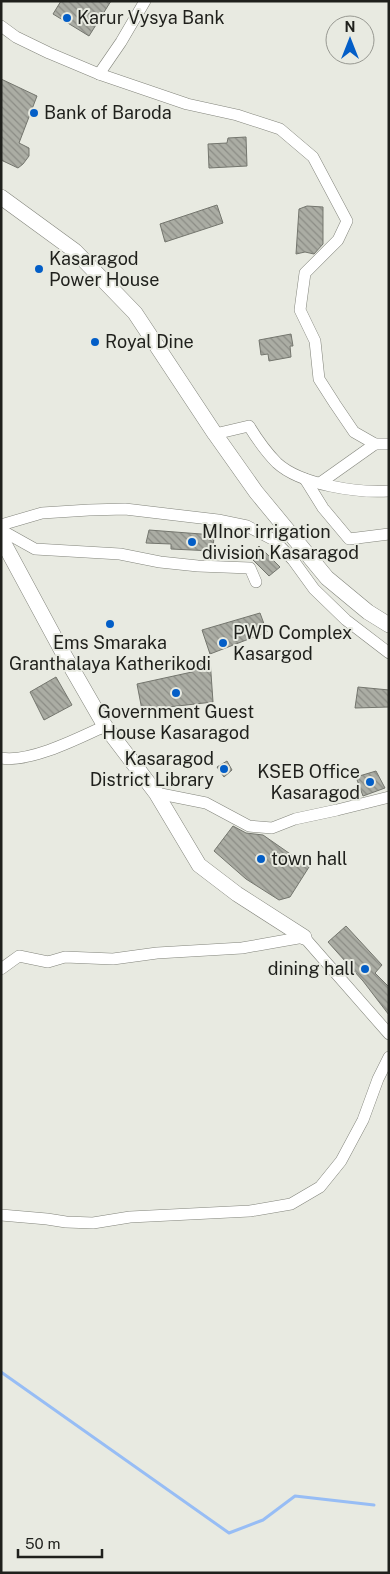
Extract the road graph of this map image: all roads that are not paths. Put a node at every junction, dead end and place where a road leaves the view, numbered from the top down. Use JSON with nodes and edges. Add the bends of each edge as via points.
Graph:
{"nodes":[{"id":1,"x":144,"y":1,"type":"edge"},
{"id":2,"x":1,"y":26,"type":"edge"},
{"id":3,"x":99,"y":74,"type":"junction"},
{"id":4,"x":1,"y":197,"type":"edge"},
{"id":5,"x":215,"y":434,"type":"junction"},
{"id":6,"x":375,"y":444,"type":"junction"},
{"id":7,"x":389,"y":444,"type":"edge"},
{"id":8,"x":305,"y":479,"type":"junction"},
{"id":9,"x":320,"y":483,"type":"junction"},
{"id":10,"x":389,"y":491,"type":"edge"},
{"id":11,"x":1,"y":524,"type":"edge"},
{"id":12,"x":1,"y":530,"type":"edge"},
{"id":13,"x":389,"y":534,"type":"edge"},
{"id":14,"x":1,"y":538,"type":"edge"},
{"id":15,"x":256,"y":582,"type":"dead end"},
{"id":16,"x":389,"y":625,"type":"edge"},
{"id":17,"x":389,"y":653,"type":"edge"},
{"id":18,"x":105,"y":726,"type":"junction"},
{"id":19,"x":1,"y":758,"type":"edge"},
{"id":20,"x":156,"y":792,"type":"junction"},
{"id":21,"x":389,"y":796,"type":"edge"},
{"id":22,"x":304,"y":937,"type":"junction"},
{"id":23,"x":1,"y":969,"type":"edge"},
{"id":24,"x":389,"y":1034,"type":"edge"},
{"id":25,"x":389,"y":1057,"type":"edge"},
{"id":26,"x":1,"y":1214,"type":"edge"}],
"edges":[{"from":1,"to":3,"type":"street"},
{"from":2,"to":3,"type":"street","via":[[16,37]]},
{"from":3,"to":6,"type":"street","via":[[188,104],[280,129],[313,157],[347,221],[338,240],[304,273],[300,310],[315,341],[319,379],[354,432]]},
{"from":4,"to":5,"type":"main road","via":[[75,251],[134,313]]},
{"from":5,"to":8,"type":"street","via":[[249,426],[278,464]]},
{"from":5,"to":16,"type":"main road","via":[[256,492],[327,578]]},
{"from":6,"to":7,"type":"street"},
{"from":6,"to":9,"type":"street"},
{"from":8,"to":9,"type":"street"},
{"from":8,"to":13,"type":"street","via":[[323,508],[349,539]]},
{"from":9,"to":10,"type":"street","via":[[343,490]]},
{"from":11,"to":17,"type":"street","via":[[42,513],[125,509],[247,526],[274,540],[314,589]]},
{"from":12,"to":15,"type":"street","via":[[35,549],[120,554],[198,566],[250,568]]},
{"from":14,"to":18,"type":"main road"},
{"from":18,"to":19,"type":"street","via":[[29,756]]},
{"from":18,"to":20,"type":"main road"},
{"from":20,"to":21,"type":"street","via":[[206,803],[249,826],[272,828],[294,819]]},
{"from":20,"to":22,"type":"main road","via":[[199,865]]},
{"from":22,"to":23,"type":"street","via":[[242,948],[113,959],[65,957],[48,962],[19,956]]},
{"from":22,"to":24,"type":"street"},
{"from":25,"to":26,"type":"street","via":[[363,1120],[340,1161],[320,1187],[291,1204],[250,1211],[130,1217],[93,1223]]}]}
